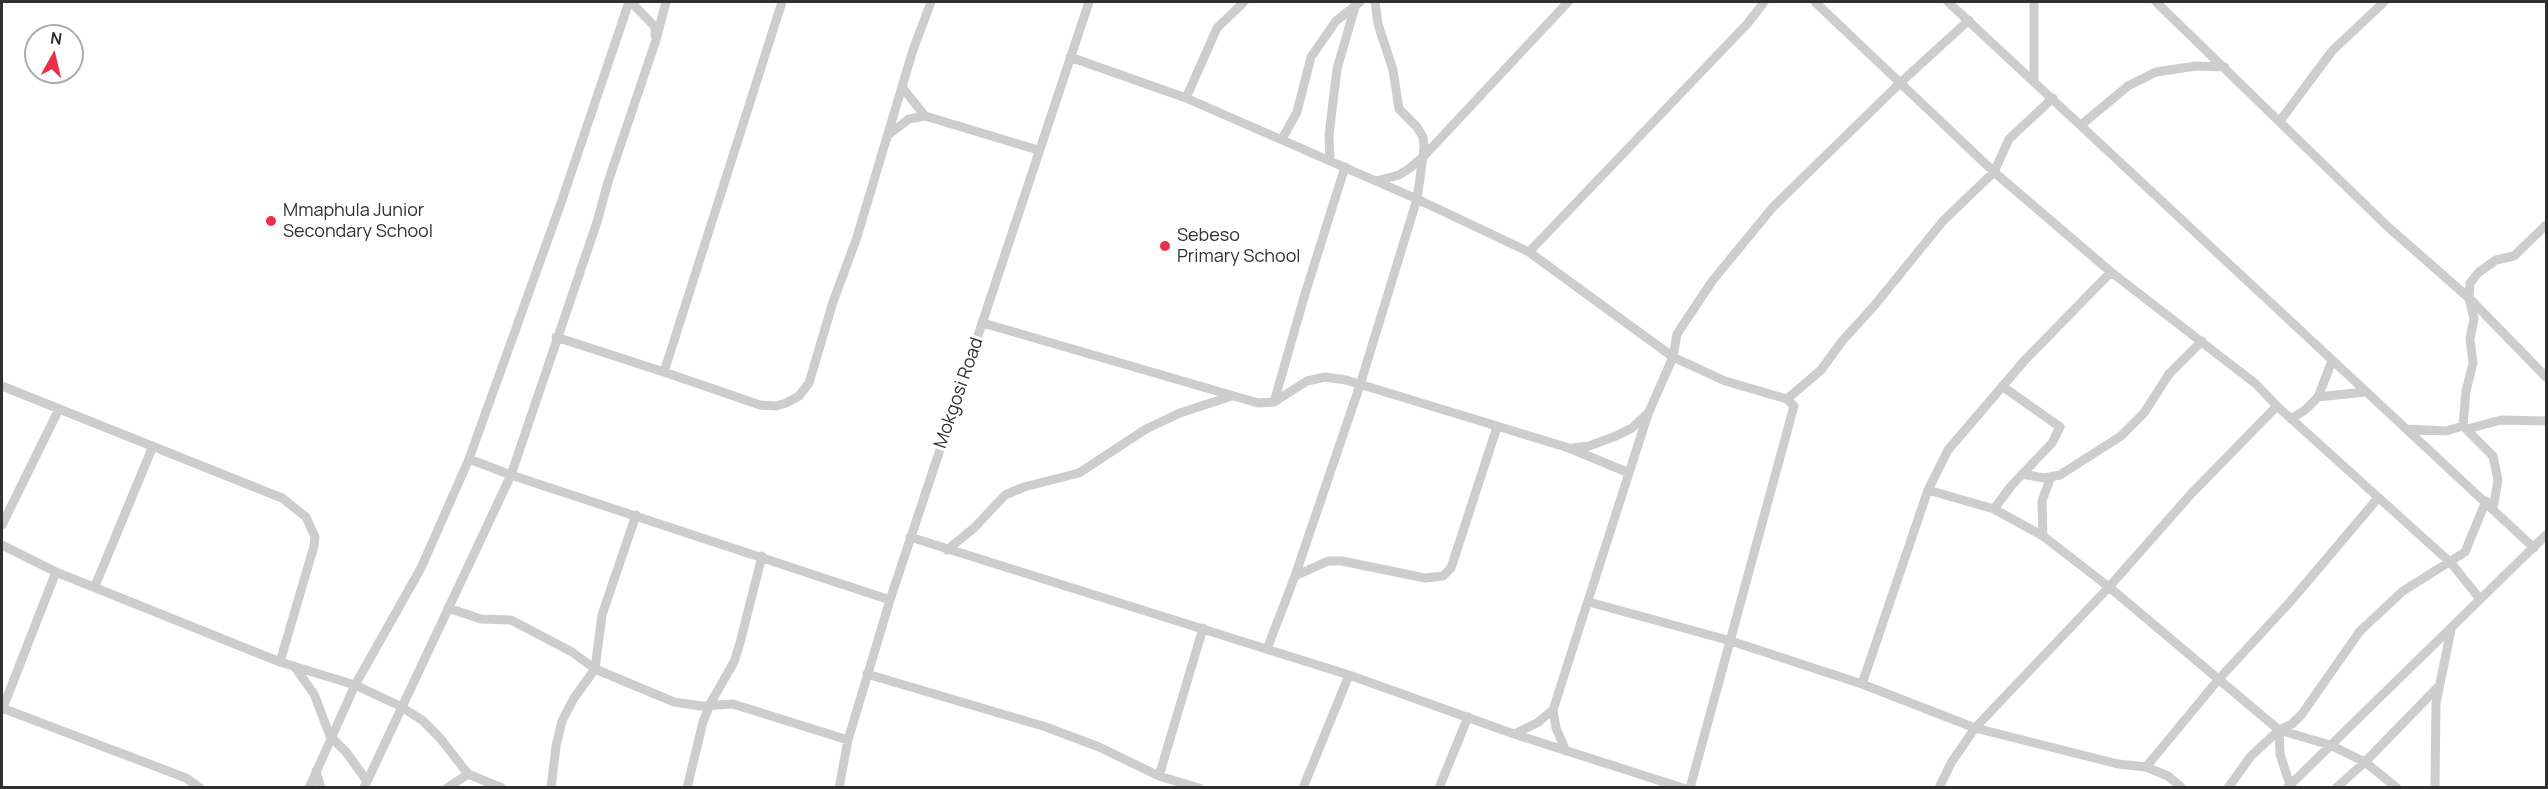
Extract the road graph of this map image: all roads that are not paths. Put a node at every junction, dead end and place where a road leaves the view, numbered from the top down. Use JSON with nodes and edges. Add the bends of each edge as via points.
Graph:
{"nodes":[{"id":1,"x":630,"y":2,"type":"edge"},
{"id":2,"x":666,"y":2,"type":"edge"},
{"id":3,"x":782,"y":2,"type":"edge"},
{"id":4,"x":931,"y":2,"type":"edge"},
{"id":5,"x":1089,"y":2,"type":"edge"},
{"id":6,"x":1244,"y":2,"type":"edge"},
{"id":7,"x":1375,"y":2,"type":"edge"},
{"id":8,"x":1568,"y":2,"type":"edge"},
{"id":9,"x":1764,"y":2,"type":"edge"},
{"id":10,"x":1815,"y":2,"type":"edge"},
{"id":11,"x":1948,"y":2,"type":"edge"},
{"id":12,"x":2034,"y":2,"type":"edge"},
{"id":13,"x":2156,"y":2,"type":"edge"},
{"id":14,"x":2384,"y":2,"type":"edge"},
{"id":15,"x":1358,"y":3,"type":"edge"},
{"id":16,"x":1969,"y":20,"type":"junction"},
{"id":17,"x":656,"y":40,"type":"junction"},
{"id":18,"x":1070,"y":57,"type":"junction"},
{"id":19,"x":2226,"y":67,"type":"junction"},
{"id":20,"x":2034,"y":82,"type":"junction"},
{"id":21,"x":1900,"y":83,"type":"junction"},
{"id":22,"x":902,"y":87,"type":"junction"},
{"id":23,"x":1186,"y":98,"type":"junction"},
{"id":24,"x":2052,"y":99,"type":"junction"},
{"id":25,"x":925,"y":116,"type":"junction"},
{"id":26,"x":2280,"y":121,"type":"junction"},
{"id":27,"x":2081,"y":125,"type":"junction"},
{"id":28,"x":888,"y":136,"type":"junction"},
{"id":29,"x":1282,"y":139,"type":"junction"},
{"id":30,"x":1038,"y":150,"type":"junction"},
{"id":31,"x":1423,"y":157,"type":"junction"},
{"id":32,"x":1330,"y":160,"type":"junction"},
{"id":33,"x":1346,"y":167,"type":"junction"},
{"id":34,"x":1994,"y":172,"type":"junction"},
{"id":35,"x":1376,"y":181,"type":"junction"},
{"id":36,"x":1417,"y":199,"type":"junction"},
{"id":37,"x":2547,"y":225,"type":"edge"},
{"id":38,"x":1529,"y":252,"type":"junction"},
{"id":39,"x":2111,"y":272,"type":"junction"},
{"id":40,"x":2469,"y":298,"type":"junction"},
{"id":41,"x":983,"y":323,"type":"junction"},
{"id":42,"x":556,"y":337,"type":"junction"},
{"id":43,"x":2202,"y":341,"type":"junction"},
{"id":44,"x":1673,"y":357,"type":"junction"},
{"id":45,"x":2332,"y":361,"type":"junction"},
{"id":46,"x":664,"y":372,"type":"junction"},
{"id":47,"x":2547,"y":377,"type":"edge"},
{"id":48,"x":1360,"y":385,"type":"junction"},
{"id":49,"x":2,"y":386,"type":"edge"},
{"id":50,"x":2002,"y":386,"type":"junction"},
{"id":51,"x":2365,"y":392,"type":"junction"},
{"id":52,"x":1232,"y":396,"type":"junction"},
{"id":53,"x":2318,"y":397,"type":"junction"},
{"id":54,"x":1787,"y":399,"type":"junction"},
{"id":55,"x":1274,"y":402,"type":"junction"},
{"id":56,"x":2277,"y":406,"type":"junction"},
{"id":57,"x":59,"y":409,"type":"junction"},
{"id":58,"x":1648,"y":414,"type":"junction"},
{"id":59,"x":2291,"y":418,"type":"junction"},
{"id":60,"x":2547,"y":421,"type":"edge"},
{"id":61,"x":1497,"y":427,"type":"junction"},
{"id":62,"x":2465,"y":427,"type":"junction"},
{"id":63,"x":2407,"y":429,"type":"junction"},
{"id":64,"x":153,"y":446,"type":"junction"},
{"id":65,"x":1569,"y":448,"type":"junction"},
{"id":66,"x":469,"y":459,"type":"junction"},
{"id":67,"x":1629,"y":473,"type":"junction"},
{"id":68,"x":2022,"y":474,"type":"junction"},
{"id":69,"x":511,"y":475,"type":"junction"},
{"id":70,"x":2051,"y":477,"type":"junction"},
{"id":71,"x":1928,"y":490,"type":"junction"},
{"id":72,"x":2378,"y":498,"type":"junction"},
{"id":73,"x":2490,"y":505,"type":"junction"},
{"id":74,"x":1994,"y":509,"type":"junction"},
{"id":75,"x":636,"y":515,"type":"junction"},
{"id":76,"x":2,"y":525,"type":"edge"},
{"id":77,"x":2547,"y":535,"type":"edge"},
{"id":78,"x":2043,"y":536,"type":"junction"},
{"id":79,"x":910,"y":537,"type":"junction"},
{"id":80,"x":2,"y":545,"type":"edge"},
{"id":81,"x":2534,"y":548,"type":"junction"},
{"id":82,"x":947,"y":550,"type":"junction"},
{"id":83,"x":762,"y":556,"type":"junction"},
{"id":84,"x":2451,"y":563,"type":"junction"},
{"id":85,"x":56,"y":572,"type":"junction"},
{"id":86,"x":1295,"y":576,"type":"junction"},
{"id":87,"x":95,"y":586,"type":"junction"},
{"id":88,"x":2109,"y":587,"type":"junction"},
{"id":89,"x":2481,"y":599,"type":"junction"},
{"id":90,"x":890,"y":600,"type":"junction"},
{"id":91,"x":1588,"y":602,"type":"junction"},
{"id":92,"x":447,"y":608,"type":"junction"},
{"id":93,"x":1203,"y":628,"type":"junction"},
{"id":94,"x":2452,"y":629,"type":"junction"},
{"id":95,"x":1731,"y":641,"type":"junction"},
{"id":96,"x":1268,"y":649,"type":"junction"},
{"id":97,"x":280,"y":662,"type":"junction"},
{"id":98,"x":294,"y":666,"type":"junction"},
{"id":99,"x":595,"y":669,"type":"junction"},
{"id":100,"x":867,"y":674,"type":"junction"},
{"id":101,"x":1349,"y":675,"type":"junction"},
{"id":102,"x":2218,"y":680,"type":"junction"},
{"id":103,"x":1863,"y":684,"type":"junction"},
{"id":104,"x":355,"y":685,"type":"junction"},
{"id":105,"x":2438,"y":687,"type":"junction"},
{"id":106,"x":4,"y":696,"type":"edge"},
{"id":107,"x":710,"y":704,"type":"junction"},
{"id":108,"x":400,"y":706,"type":"junction"},
{"id":109,"x":2,"y":709,"type":"edge"},
{"id":110,"x":1553,"y":710,"type":"junction"},
{"id":111,"x":1468,"y":717,"type":"junction"},
{"id":112,"x":1975,"y":728,"type":"junction"},
{"id":113,"x":2279,"y":730,"type":"junction"},
{"id":114,"x":1514,"y":734,"type":"junction"},
{"id":115,"x":330,"y":736,"type":"junction"},
{"id":116,"x":848,"y":740,"type":"junction"},
{"id":117,"x":2330,"y":745,"type":"junction"},
{"id":118,"x":1566,"y":751,"type":"junction"},
{"id":119,"x":2365,"y":762,"type":"junction"},
{"id":120,"x":2146,"y":767,"type":"junction"},
{"id":121,"x":316,"y":771,"type":"junction"},
{"id":122,"x":468,"y":774,"type":"junction"},
{"id":123,"x":1159,"y":776,"type":"junction"},
{"id":124,"x":365,"y":784,"type":"edge"},
{"id":125,"x":2290,"y":786,"type":"edge"},
{"id":126,"x":200,"y":788,"type":"edge"},
{"id":127,"x":309,"y":788,"type":"edge"},
{"id":128,"x":321,"y":788,"type":"edge"},
{"id":129,"x":447,"y":788,"type":"edge"},
{"id":130,"x":502,"y":788,"type":"edge"},
{"id":131,"x":551,"y":788,"type":"edge"},
{"id":132,"x":687,"y":788,"type":"edge"},
{"id":133,"x":839,"y":788,"type":"edge"},
{"id":134,"x":1199,"y":788,"type":"edge"},
{"id":135,"x":1303,"y":788,"type":"edge"},
{"id":136,"x":1439,"y":788,"type":"edge"},
{"id":137,"x":1683,"y":788,"type":"edge"},
{"id":138,"x":1690,"y":788,"type":"edge"},
{"id":139,"x":1939,"y":788,"type":"edge"},
{"id":140,"x":2182,"y":788,"type":"edge"},
{"id":141,"x":2228,"y":788,"type":"edge"},
{"id":142,"x":2336,"y":788,"type":"edge"},
{"id":143,"x":2397,"y":788,"type":"edge"},
{"id":144,"x":2434,"y":788,"type":"edge"}],
"edges":[{"from":1,"to":17,"type":"street","via":[[655,27]]},
{"from":1,"to":66,"type":"street"},
{"from":2,"to":17,"type":"street"},
{"from":3,"to":46,"type":"street"},
{"from":4,"to":22,"type":"street"},
{"from":5,"to":18,"type":"street","name":"Mokgosi Road"},
{"from":6,"to":23,"type":"street","via":[[1217,28]]},
{"from":7,"to":31,"type":"street","via":[[1399,109],[1423,137]]},
{"from":8,"to":31,"type":"street"},
{"from":9,"to":38,"type":"street"},
{"from":10,"to":21,"type":"street"},
{"from":11,"to":16,"type":"street"},
{"from":12,"to":20,"type":"street"},
{"from":13,"to":19,"type":"street"},
{"from":14,"to":26,"type":"street","via":[[2332,51]]},
{"from":15,"to":29,"type":"street","via":[[1336,21],[1311,57],[1297,112]]},
{"from":15,"to":32,"type":"street","via":[[1337,69]]},
{"from":16,"to":20,"type":"street"},
{"from":16,"to":21,"type":"street"},
{"from":17,"to":42,"type":"street"},
{"from":18,"to":23,"type":"street"},
{"from":18,"to":30,"type":"street","name":"Mokgosi Road"},
{"from":19,"to":26,"type":"street"},
{"from":19,"to":27,"type":"street","via":[[2196,66],[2157,72],[2128,86]]},
{"from":20,"to":24,"type":"street"},
{"from":21,"to":34,"type":"street"},
{"from":21,"to":44,"type":"street","via":[[1773,207],[1740,246],[1681,327]]},
{"from":22,"to":25,"type":"street"},
{"from":22,"to":28,"type":"street"},
{"from":23,"to":29,"type":"street"},
{"from":24,"to":27,"type":"street"},
{"from":24,"to":34,"type":"street","via":[[2009,139]]},
{"from":25,"to":28,"type":"street","via":[[909,119]]},
{"from":25,"to":30,"type":"street"},
{"from":26,"to":40,"type":"street","via":[[2387,226]]},
{"from":27,"to":45,"type":"street"},
{"from":28,"to":46,"type":"street","via":[[818,358],[809,383],[799,396],[776,406],[760,405]]},
{"from":29,"to":32,"type":"street"},
{"from":30,"to":41,"type":"street","name":"Mokgosi Road"},
{"from":31,"to":35,"type":"street","via":[[1399,176]]},
{"from":31,"to":36,"type":"street"},
{"from":32,"to":33,"type":"street"},
{"from":33,"to":35,"type":"street"},
{"from":33,"to":55,"type":"street"},
{"from":34,"to":39,"type":"street"},
{"from":34,"to":54,"type":"street","via":[[1943,221],[1821,370]]},
{"from":35,"to":36,"type":"street"},
{"from":36,"to":38,"type":"street"},
{"from":36,"to":48,"type":"street"},
{"from":37,"to":40,"type":"street","via":[[2514,256],[2496,260],[2479,272],[2470,283]]},
{"from":38,"to":44,"type":"street"},
{"from":39,"to":43,"type":"street"},
{"from":39,"to":50,"type":"street"},
{"from":40,"to":47,"type":"street"},
{"from":40,"to":62,"type":"street","via":[[2474,319],[2470,339],[2473,363],[2466,391]]},
{"from":41,"to":52,"type":"street"},
{"from":41,"to":79,"type":"street","name":"Mokgosi Road"},
{"from":42,"to":46,"type":"street"},
{"from":42,"to":69,"type":"street"},
{"from":43,"to":56,"type":"street"},
{"from":43,"to":70,"type":"street","via":[[2169,374],[2144,413],[2121,436]]},
{"from":44,"to":54,"type":"street","via":[[1725,381]]},
{"from":44,"to":58,"type":"street"},
{"from":45,"to":51,"type":"street"},
{"from":45,"to":53,"type":"street"},
{"from":48,"to":55,"type":"street","via":[[1325,377],[1307,381]]},
{"from":48,"to":61,"type":"street"},
{"from":48,"to":86,"type":"street"},
{"from":49,"to":57,"type":"street"},
{"from":50,"to":68,"type":"street","via":[[2060,427],[2052,443]]},
{"from":50,"to":71,"type":"street","via":[[1948,450]]},
{"from":51,"to":53,"type":"street"},
{"from":51,"to":63,"type":"street"},
{"from":52,"to":55,"type":"street","via":[[1258,403]]},
{"from":52,"to":82,"type":"street","via":[[1146,429],[1079,472],[1005,495]]},
{"from":53,"to":59,"type":"street"},
{"from":54,"to":95,"type":"street","via":[[1794,406]]},
{"from":56,"to":59,"type":"street"},
{"from":56,"to":88,"type":"street","via":[[2191,494]]},
{"from":57,"to":64,"type":"street"},
{"from":57,"to":76,"type":"street"},
{"from":58,"to":65,"type":"street","via":[[1616,436],[1589,446]]},
{"from":58,"to":67,"type":"street"},
{"from":59,"to":72,"type":"street"},
{"from":60,"to":62,"type":"street","via":[[2500,420]]},
{"from":61,"to":65,"type":"street"},
{"from":61,"to":86,"type":"street","via":[[1450,568],[1443,576],[1425,578],[1328,561]]},
{"from":62,"to":63,"type":"street","via":[[2446,431]]},
{"from":62,"to":73,"type":"street","via":[[2493,456],[2498,480]]},
{"from":63,"to":73,"type":"street"},
{"from":64,"to":87,"type":"street"},
{"from":64,"to":97,"type":"street","via":[[282,498],[306,517],[315,537],[314,546]]},
{"from":65,"to":67,"type":"street"},
{"from":66,"to":69,"type":"street"},
{"from":66,"to":104,"type":"street","via":[[421,568]]},
{"from":67,"to":91,"type":"street"},
{"from":68,"to":70,"type":"street"},
{"from":68,"to":74,"type":"street"},
{"from":69,"to":75,"type":"street"},
{"from":69,"to":92,"type":"street"},
{"from":70,"to":78,"type":"street","via":[[2042,501]]},
{"from":71,"to":74,"type":"street"},
{"from":71,"to":103,"type":"street"},
{"from":72,"to":84,"type":"street"},
{"from":72,"to":102,"type":"street"},
{"from":73,"to":81,"type":"street"},
{"from":73,"to":84,"type":"street","via":[[2465,552]]},
{"from":74,"to":78,"type":"street"},
{"from":75,"to":83,"type":"street"},
{"from":75,"to":99,"type":"street","via":[[602,615]]},
{"from":77,"to":81,"type":"street"},
{"from":78,"to":88,"type":"street"},
{"from":79,"to":82,"type":"street"},
{"from":79,"to":90,"type":"street","name":"Mokgosi Road"},
{"from":80,"to":85,"type":"street"},
{"from":81,"to":89,"type":"street"},
{"from":82,"to":93,"type":"street"},
{"from":83,"to":90,"type":"street"},
{"from":83,"to":107,"type":"street","via":[[734,662]]},
{"from":84,"to":89,"type":"street"},
{"from":84,"to":113,"type":"street","via":[[2403,591],[2360,631],[2302,714]]},
{"from":85,"to":87,"type":"street"},
{"from":85,"to":106,"type":"street"},
{"from":86,"to":96,"type":"street"},
{"from":87,"to":97,"type":"street"},
{"from":88,"to":102,"type":"street"},
{"from":88,"to":112,"type":"street"},
{"from":89,"to":94,"type":"street"},
{"from":90,"to":100,"type":"street","name":"Mokgosi Road"},
{"from":91,"to":95,"type":"street"},
{"from":91,"to":110,"type":"street"},
{"from":92,"to":99,"type":"street","via":[[481,619],[511,620],[572,652]]},
{"from":92,"to":108,"type":"street"},
{"from":93,"to":96,"type":"street"},
{"from":93,"to":123,"type":"street"},
{"from":94,"to":105,"type":"street"},
{"from":94,"to":117,"type":"street"},
{"from":95,"to":103,"type":"street"},
{"from":95,"to":138,"type":"street"},
{"from":96,"to":101,"type":"street"},
{"from":97,"to":98,"type":"street"},
{"from":98,"to":104,"type":"street"},
{"from":98,"to":115,"type":"street","via":[[314,694]]},
{"from":99,"to":107,"type":"street","via":[[674,702]]},
{"from":99,"to":131,"type":"street","via":[[562,721]]},
{"from":100,"to":116,"type":"street","name":"Mokgosi Road"},
{"from":100,"to":123,"type":"street","via":[[1046,727]]},
{"from":101,"to":111,"type":"street"},
{"from":101,"to":135,"type":"street"},
{"from":102,"to":113,"type":"street"},
{"from":102,"to":120,"type":"street"},
{"from":103,"to":112,"type":"street"},
{"from":104,"to":108,"type":"street"},
{"from":104,"to":115,"type":"street"},
{"from":105,"to":119,"type":"street"},
{"from":105,"to":144,"type":"street"},
{"from":106,"to":109,"type":"street"},
{"from":107,"to":116,"type":"street","via":[[733,704]]},
{"from":107,"to":132,"type":"street"},
{"from":108,"to":122,"type":"street","via":[[440,738]]},
{"from":108,"to":124,"type":"street"},
{"from":109,"to":126,"type":"street","via":[[186,778]]},
{"from":110,"to":114,"type":"street"},
{"from":110,"to":118,"type":"street"},
{"from":111,"to":114,"type":"street"},
{"from":111,"to":136,"type":"street"},
{"from":112,"to":120,"type":"street"},
{"from":112,"to":139,"type":"street"},
{"from":113,"to":117,"type":"street"},
{"from":113,"to":125,"type":"street","via":[[2280,754]]},
{"from":113,"to":141,"type":"street","via":[[2251,756]]},
{"from":114,"to":118,"type":"street"},
{"from":115,"to":121,"type":"street"},
{"from":115,"to":124,"type":"street","via":[[346,752]]},
{"from":116,"to":133,"type":"street","name":"Mokgosi Road"},
{"from":117,"to":119,"type":"street"},
{"from":117,"to":125,"type":"street"},
{"from":118,"to":137,"type":"street"},
{"from":119,"to":142,"type":"street"},
{"from":119,"to":143,"type":"street"},
{"from":120,"to":140,"type":"street","via":[[2168,776]]},
{"from":121,"to":127,"type":"street"},
{"from":121,"to":128,"type":"street"},
{"from":122,"to":129,"type":"street"},
{"from":122,"to":130,"type":"street"},
{"from":123,"to":134,"type":"street"}]}
